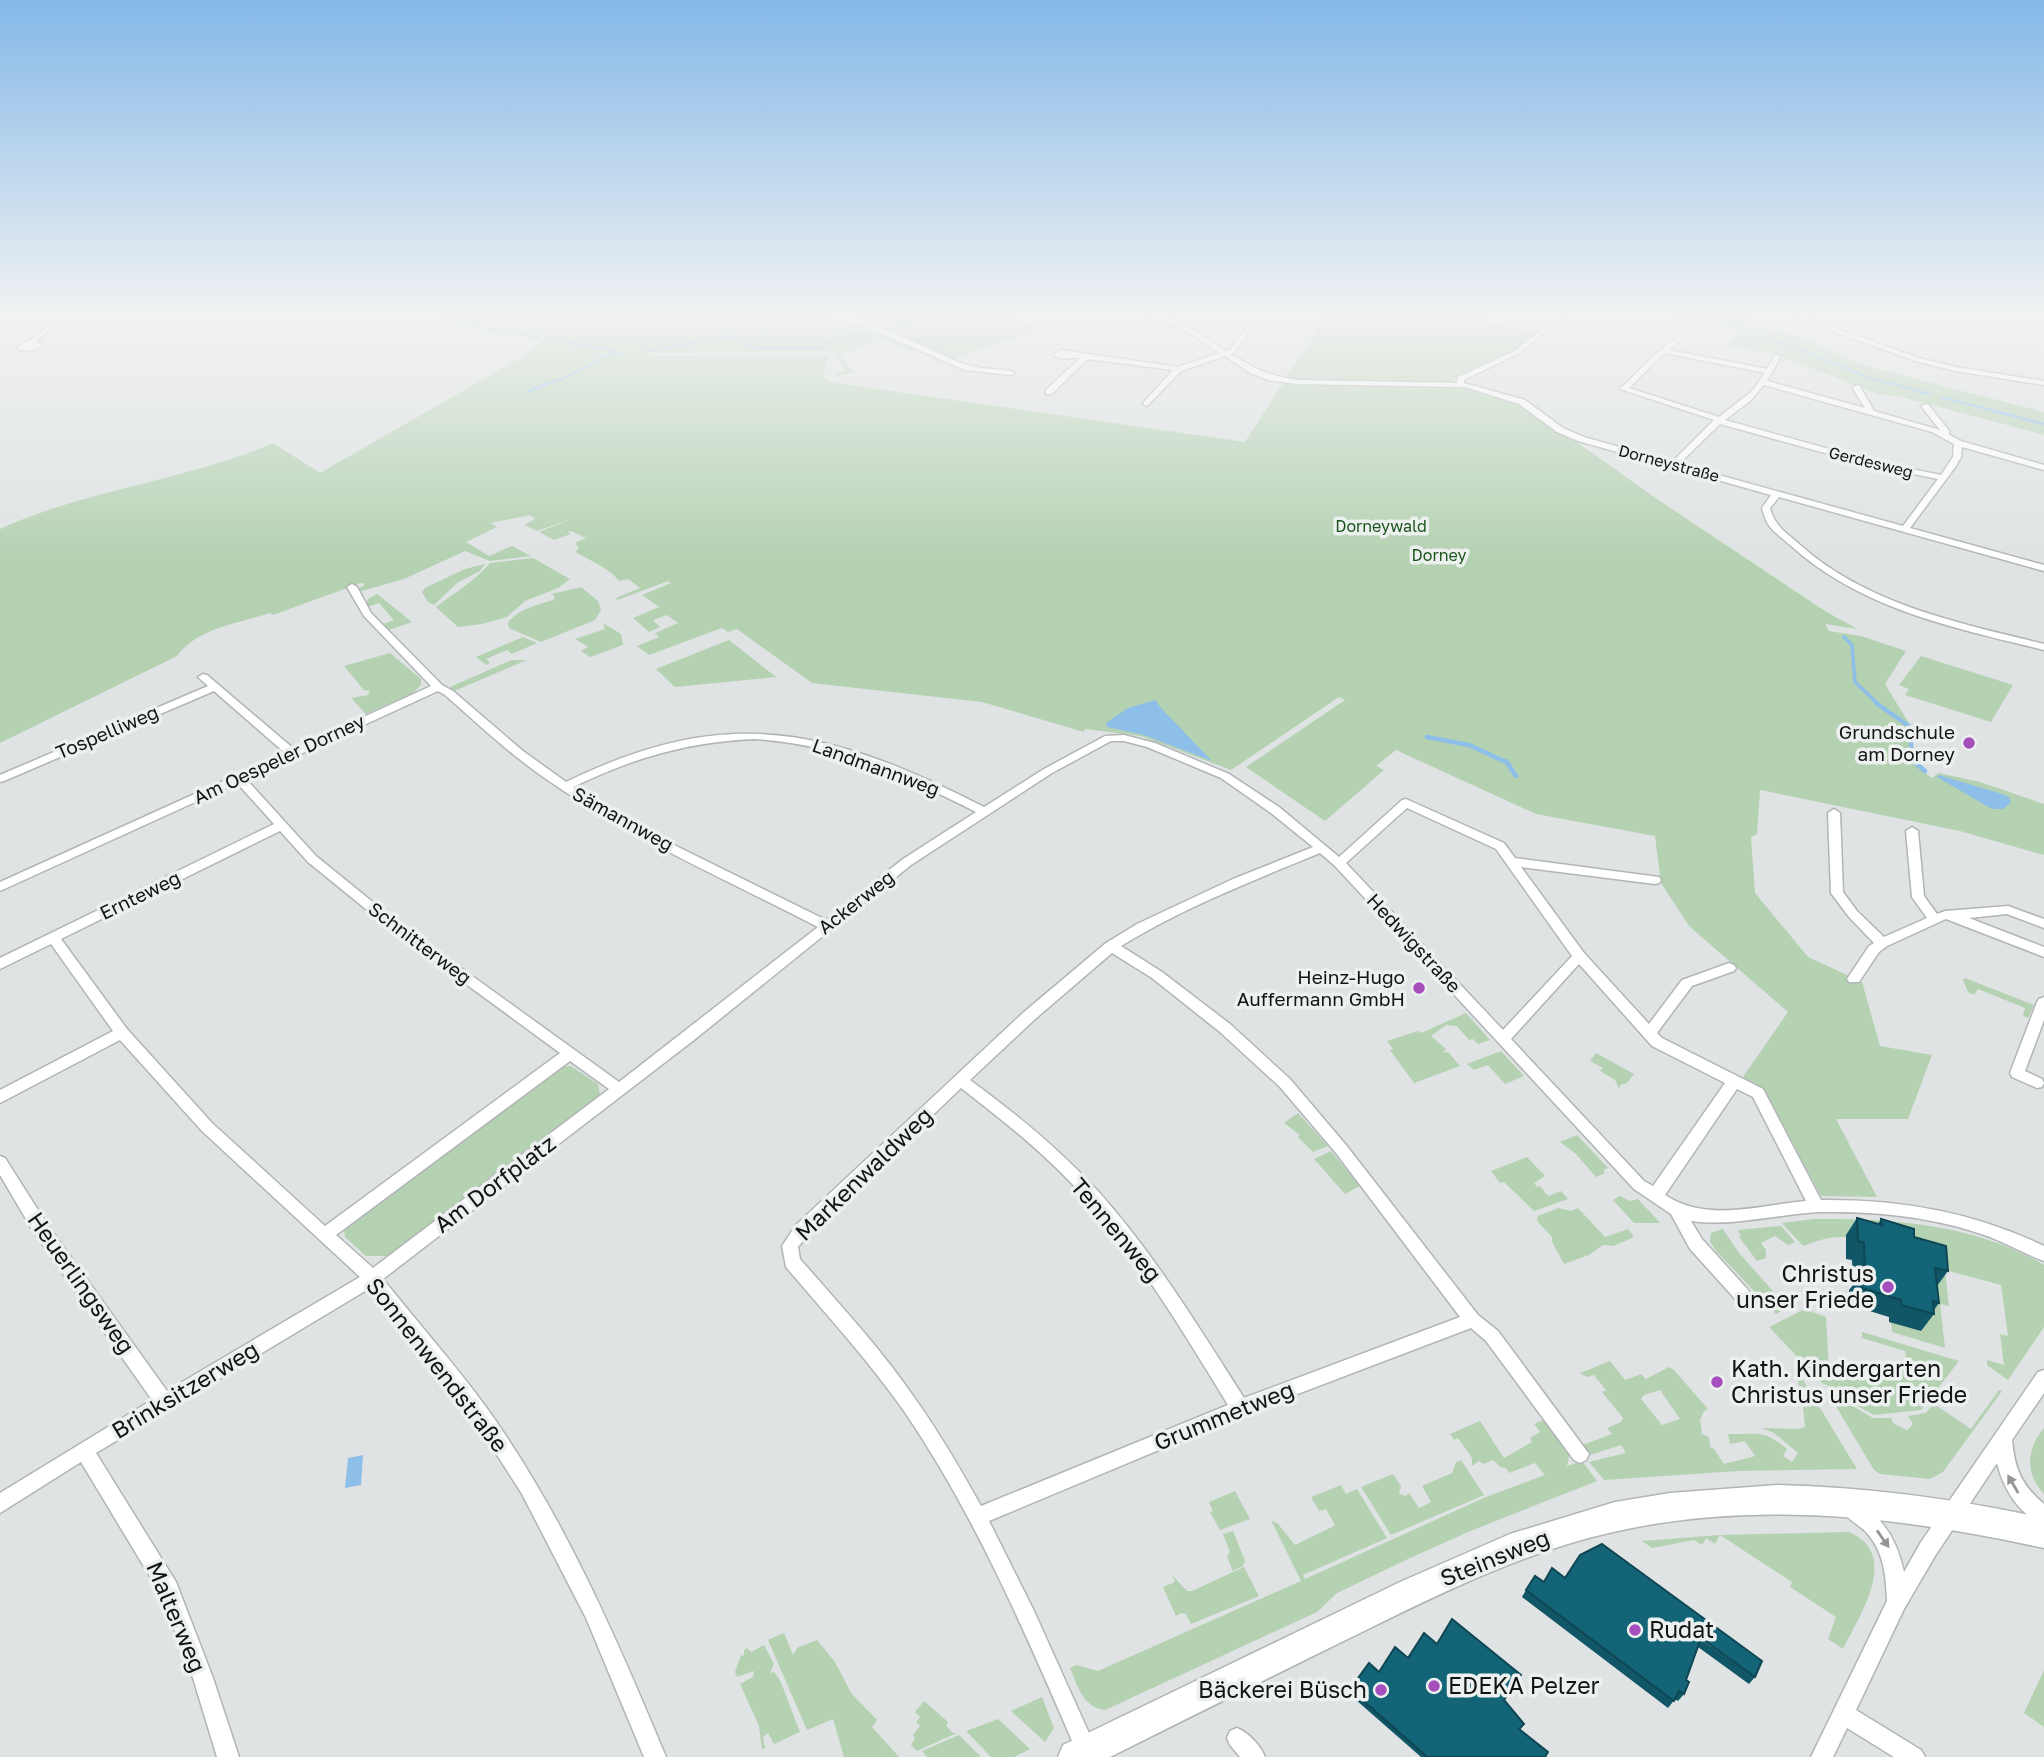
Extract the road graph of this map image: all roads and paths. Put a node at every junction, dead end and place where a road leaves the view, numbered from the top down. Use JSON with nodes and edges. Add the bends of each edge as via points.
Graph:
{"nodes":[{"id":1,"x":1153,"y":397,"type":"edge"},
{"id":2,"x":1505,"y":397,"type":"edge"},
{"id":3,"x":1649,"y":397,"type":"edge"},
{"id":4,"x":1750,"y":397,"type":"edge"},
{"id":5,"x":1813,"y":397,"type":"edge"},
{"id":6,"x":1862,"y":397,"type":"edge"},
{"id":7,"x":1147,"y":404,"type":"dead end"},
{"id":8,"x":1925,"y":406,"type":"dead end"},
{"id":9,"x":1872,"y":414,"type":"junction"},
{"id":10,"x":1720,"y":420,"type":"junction"},
{"id":11,"x":1948,"y":435,"type":"junction"},
{"id":12,"x":1958,"y":443,"type":"junction"},
{"id":13,"x":1674,"y":464,"type":"junction"},
{"id":14,"x":2044,"y":468,"type":"edge"},
{"id":15,"x":1943,"y":478,"type":"junction"},
{"id":16,"x":1777,"y":493,"type":"junction"},
{"id":17,"x":1906,"y":528,"type":"junction"},
{"id":18,"x":2044,"y":568,"type":"edge"},
{"id":19,"x":352,"y":587,"type":"dead end"},
{"id":20,"x":2044,"y":647,"type":"edge"},
{"id":21,"x":203,"y":677,"type":"dead end"},
{"id":22,"x":215,"y":687,"type":"junction"},
{"id":23,"x":438,"y":687,"type":"junction"},
{"id":24,"x":1109,"y":738,"type":"joint"},
{"id":25,"x":292,"y":753,"type":"junction"},
{"id":26,"x":239,"y":778,"type":"junction"},
{"id":27,"x":0,"y":779,"type":"edge"},
{"id":28,"x":565,"y":787,"type":"junction"},
{"id":29,"x":982,"y":811,"type":"junction"},
{"id":30,"x":1834,"y":813,"type":"dead end"},
{"id":31,"x":280,"y":826,"type":"junction"},
{"id":32,"x":1912,"y":831,"type":"dead end"},
{"id":33,"x":1322,"y":848,"type":"junction"},
{"id":34,"x":1513,"y":862,"type":"junction"},
{"id":35,"x":1339,"y":863,"type":"junction"},
{"id":36,"x":1655,"y":880,"type":"dead end"},
{"id":37,"x":0,"y":887,"type":"edge"},
{"id":38,"x":1951,"y":916,"type":"junction"},
{"id":39,"x":1934,"y":919,"type":"junction"},
{"id":40,"x":2044,"y":924,"type":"edge"},
{"id":41,"x":825,"y":925,"type":"junction"},
{"id":42,"x":53,"y":938,"type":"junction"},
{"id":43,"x":1882,"y":943,"type":"junction"},
{"id":44,"x":1111,"y":946,"type":"junction"},
{"id":45,"x":2044,"y":952,"type":"edge"},
{"id":46,"x":1579,"y":956,"type":"junction"},
{"id":47,"x":0,"y":964,"type":"edge"},
{"id":48,"x":1728,"y":968,"type":"dead end"},
{"id":49,"x":1854,"y":979,"type":"dead end"},
{"id":50,"x":2044,"y":1002,"type":"edge"},
{"id":51,"x":122,"y":1033,"type":"junction"},
{"id":52,"x":1649,"y":1034,"type":"junction"},
{"id":53,"x":1503,"y":1039,"type":"junction"},
{"id":54,"x":569,"y":1053,"type":"junction"},
{"id":55,"x":962,"y":1080,"type":"junction"},
{"id":56,"x":1734,"y":1081,"type":"junction"},
{"id":57,"x":2037,"y":1083,"type":"dead end"},
{"id":58,"x":619,"y":1089,"type":"junction"},
{"id":59,"x":0,"y":1097,"type":"edge"},
{"id":60,"x":0,"y":1162,"type":"edge"},
{"id":61,"x":1655,"y":1196,"type":"junction"},
{"id":62,"x":1818,"y":1206,"type":"junction"},
{"id":63,"x":1677,"y":1210,"type":"junction"},
{"id":64,"x":326,"y":1234,"type":"junction"},
{"id":65,"x":2044,"y":1254,"type":"edge"},
{"id":66,"x":372,"y":1278,"type":"junction"},
{"id":67,"x":1743,"y":1296,"type":"dead end"},
{"id":68,"x":1472,"y":1320,"type":"junction"},
{"id":69,"x":2044,"y":1378,"type":"edge"},
{"id":70,"x":164,"y":1402,"type":"junction"},
{"id":71,"x":1240,"y":1408,"type":"junction"},
{"id":72,"x":2003,"y":1440,"type":"junction"},
{"id":73,"x":84,"y":1450,"type":"junction"},
{"id":74,"x":1580,"y":1454,"type":"dead end"},
{"id":75,"x":1832,"y":1499,"type":"junction"},
{"id":76,"x":0,"y":1504,"type":"edge"},
{"id":77,"x":1951,"y":1513,"type":"junction"},
{"id":78,"x":2044,"y":1516,"type":"edge"},
{"id":79,"x":977,"y":1517,"type":"junction"},
{"id":80,"x":2044,"y":1533,"type":"edge"},
{"id":81,"x":1897,"y":1602,"type":"junction"},
{"id":82,"x":1842,"y":1713,"type":"junction"},
{"id":83,"x":1237,"y":1738,"type":"dead end"},
{"id":84,"x":1081,"y":1754,"type":"edge"},
{"id":85,"x":228,"y":1757,"type":"edge"},
{"id":86,"x":655,"y":1757,"type":"edge"},
{"id":87,"x":1254,"y":1757,"type":"edge"},
{"id":88,"x":1822,"y":1757,"type":"edge"},
{"id":89,"x":1914,"y":1757,"type":"edge"}],
"edges":[{"from":1,"to":7,"type":"street"},
{"from":2,"to":13,"type":"street","name":"Dorneystraße","via":[[1522,402],[1560,430],[1581,439]]},
{"from":3,"to":10,"type":"street","name":"Gerdesweg"},
{"from":4,"to":10,"type":"street"},
{"from":5,"to":9,"type":"street"},
{"from":6,"to":9,"type":"street"},
{"from":8,"to":11,"type":"street"},
{"from":9,"to":11,"type":"street"},
{"from":10,"to":13,"type":"street"},
{"from":10,"to":15,"type":"street","name":"Gerdesweg","via":[[1858,460]]},
{"from":11,"to":12,"type":"street"},
{"from":12,"to":14,"type":"street"},
{"from":12,"to":15,"type":"street","via":[[1957,457]]},
{"from":13,"to":16,"type":"street","name":"Dorneystraße"},
{"from":15,"to":17,"type":"street"},
{"from":16,"to":17,"type":"street","name":"Dorneystraße"},
{"from":16,"to":20,"type":"street","via":[[1766,508],[1770,523],[1854,588],[1922,616]]},
{"from":17,"to":18,"type":"street","name":"Dorneystraße"},
{"from":19,"to":23,"type":"street","via":[[367,614]]},
{"from":21,"to":22,"type":"street"},
{"from":22,"to":25,"type":"street"},
{"from":22,"to":27,"type":"street","name":"Tospelliweg"},
{"from":23,"to":25,"type":"street","name":"Am Oespeler Dorney"},
{"from":23,"to":28,"type":"street","name":"Sämannweg"},
{"from":24,"to":29,"type":"street","name":"Ackerweg"},
{"from":24,"to":33,"type":"street","name":"Hedwigstraße","via":[[1152,745],[1225,776]]},
{"from":25,"to":26,"type":"street","name":"Am Oespeler Dorney"},
{"from":26,"to":31,"type":"street","name":"Schnitterweg"},
{"from":26,"to":37,"type":"street","name":"Am Oespeler Dorney"},
{"from":28,"to":29,"type":"street","name":"Landmannweg","via":[[652,750],[692,741],[781,738],[847,752],[918,779]]},
{"from":28,"to":41,"type":"street","name":"Sämannweg","via":[[646,834]]},
{"from":29,"to":41,"type":"street","name":"Ackerweg"},
{"from":30,"to":43,"type":"street","via":[[1837,893]]},
{"from":31,"to":42,"type":"street","name":"Ernteweg"},
{"from":31,"to":54,"type":"street","name":"Schnitterweg","via":[[312,859],[392,924]]},
{"from":32,"to":39,"type":"street","via":[[1918,897]]},
{"from":33,"to":35,"type":"street","name":"Hedwigstraße"},
{"from":33,"to":44,"type":"street","name":"Markenwaldweg","via":[[1224,888]]},
{"from":34,"to":35,"type":"street","via":[[1500,846],[1406,803]]},
{"from":34,"to":36,"type":"street"},
{"from":34,"to":46,"type":"street"},
{"from":35,"to":53,"type":"street","name":"Hedwigstraße"},
{"from":38,"to":39,"type":"street"},
{"from":38,"to":40,"type":"street","via":[[2008,910]]},
{"from":38,"to":45,"type":"street"},
{"from":39,"to":43,"type":"street"},
{"from":41,"to":58,"type":"street","name":"Ackerweg"},
{"from":42,"to":47,"type":"street","name":"Ernteweg"},
{"from":42,"to":51,"type":"street","name":"Sonnenwendstraße"},
{"from":43,"to":49,"type":"street"},
{"from":44,"to":55,"type":"street","name":"Markenwaldweg"},
{"from":44,"to":68,"type":"street","via":[[1226,1028],[1285,1083]]},
{"from":46,"to":52,"type":"street"},
{"from":46,"to":53,"type":"street"},
{"from":48,"to":52,"type":"street","via":[[1687,983]]},
{"from":50,"to":57,"type":"street","via":[[2017,1073]]},
{"from":51,"to":59,"type":"street"},
{"from":51,"to":64,"type":"street","name":"Sonnenwendstraße","via":[[207,1127]]},
{"from":52,"to":56,"type":"street"},
{"from":53,"to":61,"type":"street","name":"Hedwigstraße","via":[[1639,1185]]},
{"from":54,"to":58,"type":"street","name":"Schnitterweg"},
{"from":54,"to":64,"type":"street"},
{"from":55,"to":71,"type":"street","name":"Tennenweg","via":[[1009,1116],[1090,1194],[1164,1288]]},
{"from":55,"to":79,"type":"street","name":"Markenwaldweg","via":[[793,1238],[790,1255],[910,1407]]},
{"from":56,"to":61,"type":"street"},
{"from":56,"to":62,"type":"street","via":[[1759,1093]]},
{"from":58,"to":66,"type":"street","name":"Am Dorfplatz"},
{"from":60,"to":70,"type":"street","name":"Heuerlingsweg","via":[[39,1226]]},
{"from":61,"to":63,"type":"street","name":"Hedwigstraße"},
{"from":62,"to":63,"type":"street","name":"Hedwigstraße","via":[[1711,1217]]},
{"from":62,"to":65,"type":"street","name":"Hedwigstraße","via":[[1926,1214],[1984,1226]]},
{"from":63,"to":67,"type":"street","name":"Hedwigstraße","via":[[1696,1244]]},
{"from":64,"to":66,"type":"street","name":"Sonnenwendstraße"},
{"from":66,"to":70,"type":"street","name":"Brinksitzerweg"},
{"from":66,"to":86,"type":"street","name":"Sonnenwendstraße","via":[[480,1413],[528,1488],[593,1611]]},
{"from":68,"to":71,"type":"street","name":"Grummetweg"},
{"from":68,"to":74,"type":"street","via":[[1492,1336]]},
{"from":69,"to":72,"type":"street"},
{"from":70,"to":73,"type":"street","name":"Brinksitzerweg"},
{"from":71,"to":79,"type":"street","name":"Grummetweg"},
{"from":72,"to":77,"type":"street"},
{"from":78,"to":72,"type":"street","one_way":true,"via":[[2019,1495],[2008,1477]]},
{"from":73,"to":76,"type":"street","name":"Brinksitzerweg"},
{"from":73,"to":85,"type":"street","name":"Malterweg","via":[[169,1589]]},
{"from":75,"to":77,"type":"main road","name":"Steinsweg"},
{"from":75,"to":81,"type":"street","one_way":true,"via":[[1855,1511],[1884,1539],[1894,1562]]},
{"from":75,"to":84,"type":"main road","name":"Steinsweg","via":[[1695,1504],[1611,1518],[1539,1538],[1370,1612]]},
{"from":77,"to":80,"type":"main road","name":"Steinsweg"},
{"from":77,"to":81,"type":"street"},
{"from":79,"to":84,"type":"street","name":"Markenwaldweg","via":[[1031,1626]]},
{"from":81,"to":82,"type":"street"},
{"from":82,"to":88,"type":"street"},
{"from":82,"to":89,"type":"street"},
{"from":83,"to":87,"type":"street"}]}
